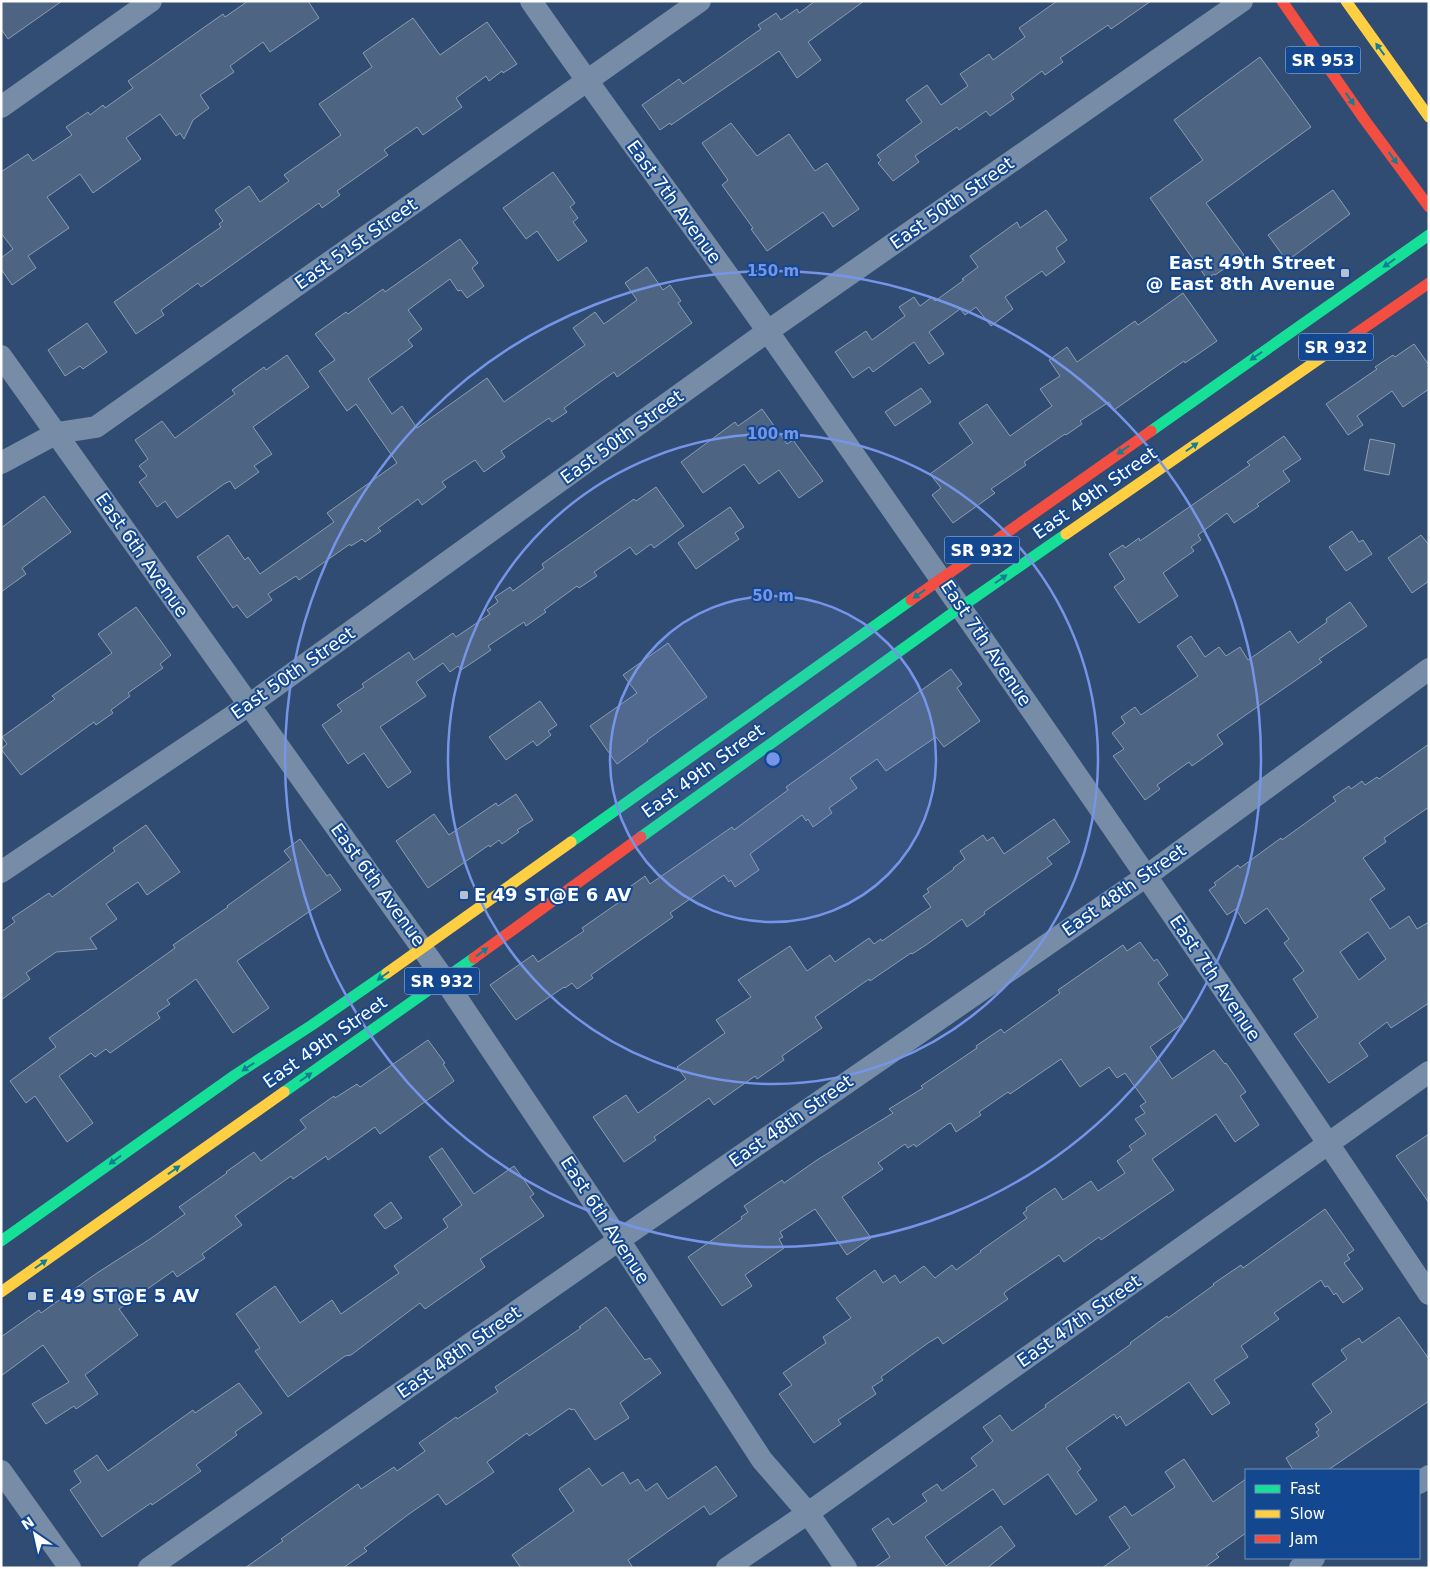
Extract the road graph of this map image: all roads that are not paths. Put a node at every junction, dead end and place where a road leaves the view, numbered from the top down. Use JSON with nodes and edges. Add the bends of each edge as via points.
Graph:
{"nodes":[{"id":1,"x":151,"y":1,"type":"edge"},
{"id":2,"x":531,"y":1,"type":"edge"},
{"id":3,"x":700,"y":1,"type":"edge"},
{"id":4,"x":1242,"y":1,"type":"edge"},
{"id":5,"x":1282,"y":1,"type":"edge"},
{"id":6,"x":1346,"y":1,"type":"edge"},
{"id":7,"x":587,"y":81,"type":"junction"},
{"id":8,"x":1,"y":107,"type":"edge"},
{"id":9,"x":1429,"y":117,"type":"edge"},
{"id":10,"x":1429,"y":207,"type":"edge"},
{"id":11,"x":1429,"y":235,"type":"edge"},
{"id":12,"x":1429,"y":283,"type":"edge"},
{"id":13,"x":768,"y":332,"type":"junction"},
{"id":14,"x":1,"y":356,"type":"edge"},
{"id":15,"x":57,"y":433,"type":"junction"},
{"id":16,"x":1,"y":463,"type":"edge"},
{"id":17,"x":942,"y":578,"type":"junction"},
{"id":18,"x":961,"y":607,"type":"junction"},
{"id":19,"x":1429,"y":669,"type":"edge"},
{"id":20,"x":249,"y":705,"type":"junction"},
{"id":21,"x":1,"y":872,"type":"edge"},
{"id":22,"x":1146,"y":877,"type":"junction"},
{"id":23,"x":423,"y":948,"type":"junction"},
{"id":24,"x":444,"y":979,"type":"junction"},
{"id":25,"x":1429,"y":1072,"type":"edge"},
{"id":26,"x":1329,"y":1144,"type":"junction"},
{"id":27,"x":62,"y":1198,"type":"junction"},
{"id":28,"x":48,"y":1224,"type":"dead end"},
{"id":29,"x":619,"y":1240,"type":"junction"},
{"id":30,"x":1,"y":1241,"type":"edge"},
{"id":31,"x":1,"y":1292,"type":"edge"},
{"id":32,"x":1429,"y":1294,"type":"edge"},
{"id":33,"x":1,"y":1471,"type":"edge"},
{"id":34,"x":808,"y":1513,"type":"junction"},
{"id":35,"x":1313,"y":1559,"type":"edge"},
{"id":36,"x":70,"y":1568,"type":"edge"},
{"id":37,"x":149,"y":1568,"type":"edge"},
{"id":38,"x":727,"y":1568,"type":"edge"},
{"id":39,"x":846,"y":1568,"type":"edge"},
{"id":40,"x":1300,"y":1568,"type":"edge"}],
"edges":[{"from":1,"to":8,"type":"street"},
{"from":2,"to":7,"type":"street","name":"East 7th Avenue"},
{"from":3,"to":7,"type":"street","name":"East 51st Street"},
{"from":4,"to":13,"type":"street","name":"East 50th Street"},
{"from":5,"to":10,"type":"main road","number":"SR 953","one_way":true},
{"from":9,"to":6,"type":"main road","number":"SR 953","one_way":true},
{"from":7,"to":13,"type":"street","name":"East 7th Avenue"},
{"from":7,"to":15,"type":"street","name":"East 51st Street","via":[[96,427]]},
{"from":11,"to":17,"type":"main road","name":"East 49th Street","number":"SR 932","one_way":true},
{"from":18,"to":12,"type":"main road","name":"East 49th Street","number":"SR 932","one_way":true},
{"from":13,"to":17,"type":"street","name":"East 7th Avenue"},
{"from":13,"to":20,"type":"street","name":"East 50th Street"},
{"from":14,"to":15,"type":"street","name":"East 6th Avenue"},
{"from":15,"to":16,"type":"street","name":"East 51st Street"},
{"from":15,"to":20,"type":"street","name":"East 6th Avenue"},
{"from":17,"to":18,"type":"street","name":"East 7th Avenue"},
{"from":17,"to":23,"type":"main road","name":"East 49th Street","number":"SR 932","one_way":true},
{"from":18,"to":22,"type":"street","name":"East 7th Avenue"},
{"from":24,"to":18,"type":"main road","name":"East 49th Street","number":"SR 932","one_way":true},
{"from":19,"to":22,"type":"street","name":"East 48th Street"},
{"from":20,"to":21,"type":"street","name":"East 50th Street"},
{"from":20,"to":23,"type":"street","name":"East 6th Avenue"},
{"from":22,"to":26,"type":"street","name":"East 7th Avenue"},
{"from":22,"to":29,"type":"street","name":"East 48th Street"},
{"from":23,"to":24,"type":"street","name":"East 6th Avenue"},
{"from":23,"to":27,"type":"main road","name":"East 49th Street","number":"SR 932","one_way":true,"via":[[235,1075]]},
{"from":24,"to":29,"type":"street","name":"East 6th Avenue"},
{"from":31,"to":24,"type":"main road","name":"East 49th Street","number":"SR 932","one_way":true},
{"from":25,"to":26,"type":"street","name":"East 47th Street"},
{"from":26,"to":32,"type":"street","name":"East 7th Avenue"},
{"from":26,"to":34,"type":"street","name":"East 47th Street"},
{"from":27,"to":28,"type":"main road"},
{"from":27,"to":30,"type":"main road","name":"East 49th Street","number":"SR 932"},
{"from":29,"to":34,"type":"street","name":"East 6th Avenue","via":[[762,1460]]},
{"from":29,"to":37,"type":"street","name":"East 48th Street"},
{"from":33,"to":36,"type":"street"},
{"from":34,"to":38,"type":"street","name":"East 47th Street"},
{"from":34,"to":39,"type":"street","name":"East 6th Avenue"},
{"from":35,"to":40,"type":"street"}]}
